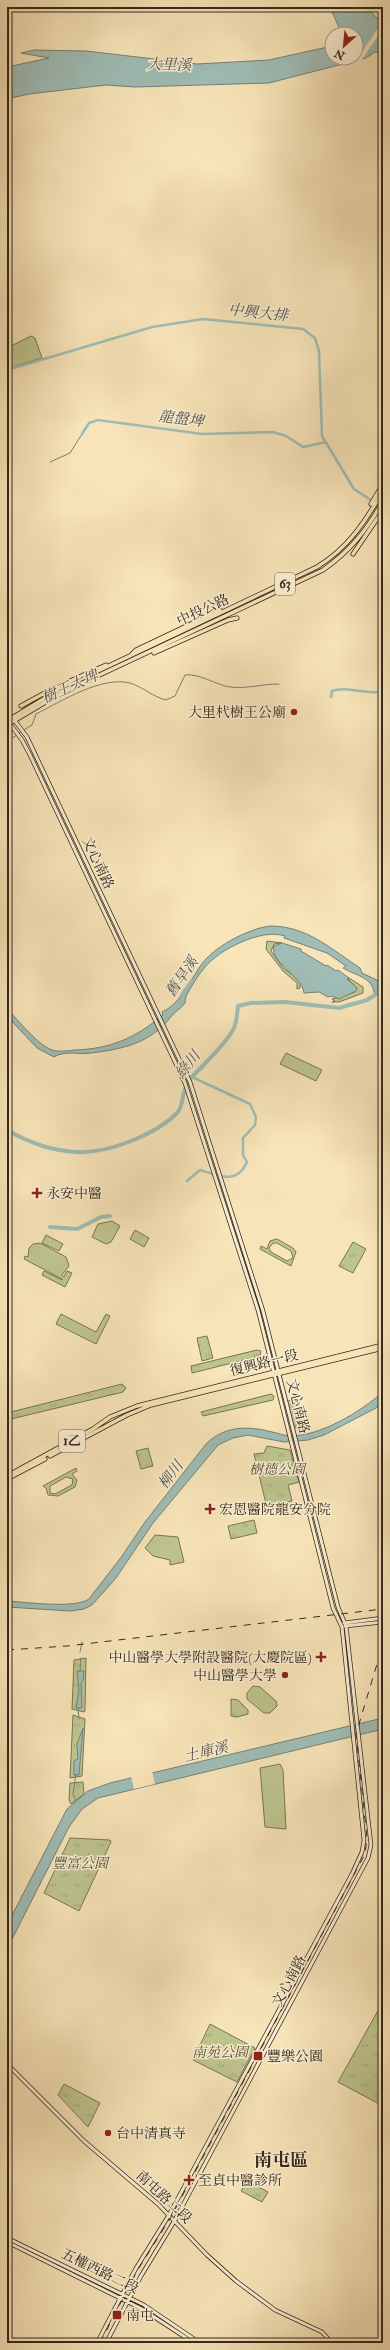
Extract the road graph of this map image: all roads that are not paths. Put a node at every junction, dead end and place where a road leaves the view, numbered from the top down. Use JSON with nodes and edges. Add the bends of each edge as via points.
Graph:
{"nodes":[{"id":1,"x":383,"y":484,"type":"edge"},
{"id":2,"x":383,"y":491,"type":"edge"},
{"id":3,"x":383,"y":501,"type":"edge"},
{"id":4,"x":372,"y":502,"type":"dead end"},
{"id":5,"x":383,"y":510,"type":"edge"},
{"id":6,"x":353,"y":554,"type":"dead end"},
{"id":7,"x":220,"y":610,"type":"dead end"},
{"id":8,"x":237,"y":618,"type":"dead end"},
{"id":9,"x":160,"y":644,"type":"junction"},
{"id":10,"x":130,"y":656,"type":"junction"},
{"id":11,"x":140,"y":658,"type":"junction"},
{"id":12,"x":118,"y":661,"type":"junction"},
{"id":13,"x":121,"y":666,"type":"junction"},
{"id":14,"x":21,"y":706,"type":"dead end"},
{"id":15,"x":29,"y":713,"type":"dead end"},
{"id":16,"x":7,"y":721,"type":"edge"},
{"id":17,"x":15,"y":721,"type":"dead end"},
{"id":18,"x":9,"y":725,"type":"edge"},
{"id":19,"x":383,"y":1344,"type":"edge"},
{"id":20,"x":383,"y":1348,"type":"edge"},
{"id":21,"x":279,"y":1372,"type":"junction"},
{"id":22,"x":274,"y":1373,"type":"junction"},
{"id":23,"x":7,"y":1478,"type":"edge"},
{"id":24,"x":383,"y":1618,"type":"edge"},
{"id":25,"x":383,"y":1622,"type":"edge"},
{"id":26,"x":345,"y":1624,"type":"junction"},
{"id":27,"x":341,"y":1625,"type":"junction"},
{"id":28,"x":7,"y":2064,"type":"edge"},
{"id":29,"x":169,"y":2214,"type":"junction"},
{"id":30,"x":175,"y":2220,"type":"junction"},
{"id":31,"x":7,"y":2238,"type":"edge"},
{"id":32,"x":7,"y":2242,"type":"edge"},
{"id":33,"x":122,"y":2294,"type":"junction"},
{"id":34,"x":129,"y":2297,"type":"junction"},
{"id":35,"x":120,"y":2298,"type":"junction"},
{"id":36,"x":127,"y":2301,"type":"junction"},
{"id":37,"x":97,"y":2343,"type":"edge"},
{"id":38,"x":106,"y":2343,"type":"edge"},
{"id":39,"x":194,"y":2343,"type":"edge"},
{"id":40,"x":200,"y":2343,"type":"edge"},
{"id":41,"x":332,"y":2343,"type":"edge"}],
"edges":[{"from":1,"to":4,"type":"main road"},
{"from":2,"to":9,"type":"main road","name":"中投公路","number":"63","via":[[355,535],[325,563]]},
{"from":3,"to":9,"type":"main road","name":"中投公路","number":"63","via":[[359,539],[342,557],[323,570]]},
{"from":5,"to":6,"type":"main road"},
{"from":7,"to":10,"type":"main road","via":[[136,650]]},
{"from":8,"to":11,"type":"main road"},
{"from":9,"to":10,"type":"main road","name":"中投公路","number":"63"},
{"from":9,"to":11,"type":"main road","name":"中投公路","number":"63"},
{"from":10,"to":12,"type":"main road","name":"中投公路","number":"63"},
{"from":11,"to":13,"type":"main road","name":"中投公路","number":"63"},
{"from":12,"to":14,"type":"main road","via":[[52,689]]},
{"from":12,"to":16,"type":"main road","name":"中投公路","number":"63","via":[[60,689]]},
{"from":13,"to":15,"type":"main road"},
{"from":13,"to":18,"type":"main road","name":"中投公路","number":"63","via":[[59,694],[21,715]]},
{"from":17,"to":21,"type":"main road","name":"文心南路","via":[[27,737],[190,1082],[263,1311]]},
{"from":18,"to":22,"type":"main road","name":"文心南路","via":[[25,745],[185,1084],[258,1310]]},
{"from":19,"to":21,"type":"main road","name":"復興路一段","number":"1乙"},
{"from":20,"to":21,"type":"main road","name":"復興路一段","number":"1乙"},
{"from":21,"to":22,"type":"main road","name":"復興路一段","number":"1乙"},
{"from":21,"to":26,"type":"main road","name":"文心南路","via":[[338,1607]]},
{"from":22,"to":23,"type":"main road","name":"復興路一段","number":"1乙","via":[[150,1404]]},
{"from":22,"to":27,"type":"main road","name":"文心南路","via":[[333,1608]]},
{"from":24,"to":26,"type":"main road"},
{"from":25,"to":26,"type":"main road"},
{"from":26,"to":27,"type":"main road"},
{"from":26,"to":30,"type":"main road","name":"文心南路","via":[[371,1845],[369,1856]]},
{"from":27,"to":29,"type":"main road","name":"文心南路","via":[[364,1840],[362,1852]]},
{"from":28,"to":29,"type":"main road","name":"南屯路二段","via":[[84,2141]]},
{"from":29,"to":30,"type":"main road","name":"南屯路二段"},
{"from":29,"to":33,"type":"main road","name":"文心南路"},
{"from":30,"to":34,"type":"main road","name":"文心南路"},
{"from":30,"to":41,"type":"main road","name":"南屯路二段","via":[[207,2255],[236,2281],[275,2310],[321,2332]]},
{"from":31,"to":33,"type":"main road","name":"五權西路二段"},
{"from":32,"to":35,"type":"main road","name":"五權西路二段"},
{"from":33,"to":34,"type":"main road","name":"五權西路二段"},
{"from":33,"to":35,"type":"main road","name":"文心南路"},
{"from":34,"to":36,"type":"main road","name":"文心南路"},
{"from":34,"to":40,"type":"main road","name":"五權西路二段","via":[[159,2314]]},
{"from":35,"to":36,"type":"main road","name":"五權西路二段"},
{"from":35,"to":37,"type":"main road","name":"文心南路"},
{"from":36,"to":38,"type":"main road","name":"文心南路"},
{"from":36,"to":39,"type":"main road","name":"五權西路二段","via":[[157,2317]]}]}
